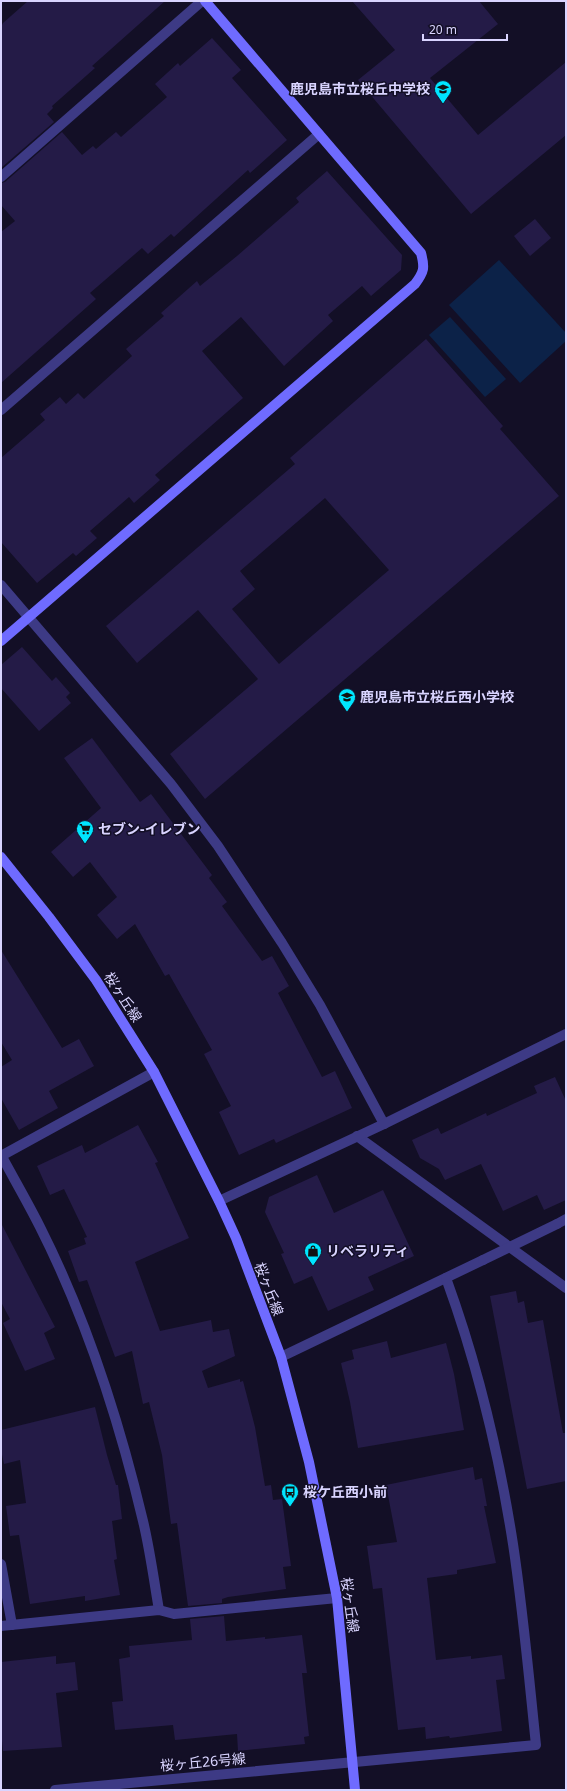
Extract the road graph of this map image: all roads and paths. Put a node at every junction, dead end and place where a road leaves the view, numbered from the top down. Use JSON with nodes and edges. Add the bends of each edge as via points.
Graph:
{"nodes":[{"id":1,"x":204,"y":1,"type":"edge"},
{"id":2,"x":319,"y":134,"type":"junction"},
{"id":3,"x":1,"y":176,"type":"edge"},
{"id":4,"x":1,"y":410,"type":"edge"},
{"id":5,"x":1,"y":586,"type":"edge"},
{"id":6,"x":28,"y":617,"type":"junction"},
{"id":7,"x":1,"y":641,"type":"edge"},
{"id":8,"x":1,"y":857,"type":"edge"},
{"id":9,"x":566,"y":1034,"type":"edge"},
{"id":10,"x":154,"y":1072,"type":"junction"},
{"id":11,"x":384,"y":1124,"type":"junction"},
{"id":12,"x":357,"y":1136,"type":"junction"},
{"id":13,"x":1,"y":1156,"type":"edge"},
{"id":14,"x":219,"y":1201,"type":"junction"},
{"id":15,"x":566,"y":1219,"type":"edge"},
{"id":16,"x":446,"y":1278,"type":"junction"},
{"id":17,"x":566,"y":1288,"type":"edge"},
{"id":18,"x":280,"y":1357,"type":"junction"},
{"id":19,"x":1,"y":1564,"type":"edge"},
{"id":20,"x":337,"y":1598,"type":"junction"},
{"id":21,"x":159,"y":1610,"type":"junction"},
{"id":22,"x":12,"y":1624,"type":"junction"},
{"id":23,"x":1,"y":1626,"type":"edge"},
{"id":24,"x":353,"y":1762,"type":"junction"},
{"id":25,"x":55,"y":1790,"type":"edge"},
{"id":26,"x":355,"y":1790,"type":"edge"}],
"edges":[{"from":1,"to":2,"type":"street"},
{"from":1,"to":3,"type":"street"},
{"from":2,"to":4,"type":"street"},
{"from":2,"to":6,"type":"street","via":[[421,253],[425,265],[422,276]]},
{"from":5,"to":6,"type":"street"},
{"from":6,"to":7,"type":"street"},
{"from":6,"to":11,"type":"street","via":[[171,784],[218,846],[320,1005]]},
{"from":8,"to":10,"type":"street","name":"桜ヶ丘線","via":[[96,980]]},
{"from":9,"to":11,"type":"street"},
{"from":10,"to":13,"type":"street"},
{"from":10,"to":14,"type":"street","name":"桜ヶ丘線"},
{"from":11,"to":12,"type":"street"},
{"from":12,"to":14,"type":"street"},
{"from":12,"to":17,"type":"street"},
{"from":13,"to":21,"type":"street","via":[[40,1227],[70,1292],[100,1371],[124,1448],[143,1523]]},
{"from":14,"to":18,"type":"street","name":"桜ヶ丘線","via":[[236,1238]]},
{"from":15,"to":16,"type":"street","bridge":true},
{"from":16,"to":18,"type":"street"},
{"from":16,"to":24,"type":"street","name":"桜ヶ丘26号線","via":[[476,1372],[495,1450],[522,1611],[536,1745]]},
{"from":18,"to":20,"type":"street","name":"桜ヶ丘線","via":[[308,1462]]},
{"from":19,"to":22,"type":"street"},
{"from":20,"to":21,"type":"street","via":[[174,1614]]},
{"from":20,"to":24,"type":"street","name":"桜ヶ丘線"},
{"from":21,"to":22,"type":"street"},
{"from":22,"to":23,"type":"street"},
{"from":24,"to":25,"type":"street","name":"桜ヶ丘26号線"},
{"from":24,"to":26,"type":"street","name":"桜ヶ丘線"}]}
